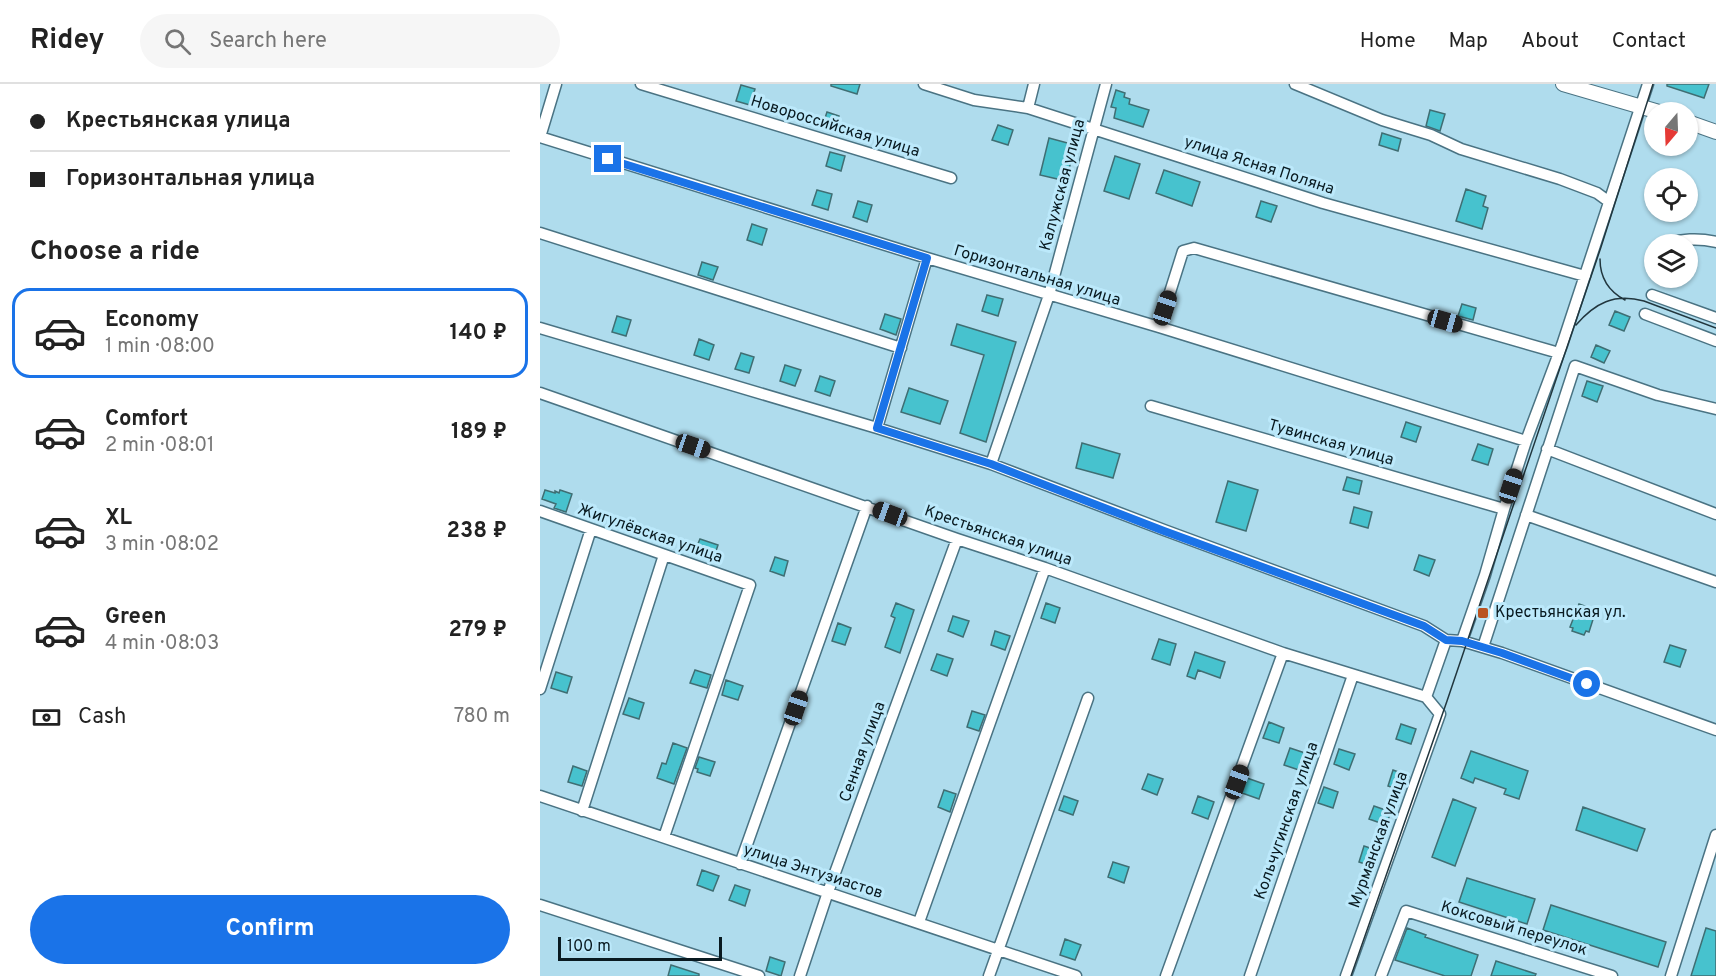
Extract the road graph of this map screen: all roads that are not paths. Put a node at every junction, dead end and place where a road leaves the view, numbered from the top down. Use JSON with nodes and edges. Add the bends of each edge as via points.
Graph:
{"nodes":[{"id":1,"x":556,"y":84,"type":"edge"},
{"id":2,"x":640,"y":84,"type":"edge"},
{"id":3,"x":924,"y":84,"type":"edge"},
{"id":4,"x":1034,"y":84,"type":"edge"},
{"id":5,"x":1106,"y":84,"type":"edge"},
{"id":6,"x":1295,"y":84,"type":"edge"},
{"id":7,"x":1563,"y":84,"type":"edge"},
{"id":8,"x":1648,"y":84,"type":"edge"},
{"id":9,"x":1640,"y":106,"type":"junction"},
{"id":10,"x":1644,"y":107,"type":"edge"},
{"id":11,"x":1028,"y":108,"type":"junction"},
{"id":12,"x":1698,"y":126,"type":"edge"},
{"id":13,"x":1095,"y":129,"type":"junction"},
{"id":14,"x":1716,"y":132,"type":"edge"},
{"id":15,"x":540,"y":137,"type":"edge"},
{"id":16,"x":951,"y":178,"type":"dead end"},
{"id":17,"x":1608,"y":201,"type":"junction"},
{"id":18,"x":540,"y":233,"type":"edge"},
{"id":19,"x":1698,"y":239,"type":"edge"},
{"id":20,"x":1716,"y":242,"type":"edge"},
{"id":21,"x":927,"y":258,"type":"junction"},
{"id":22,"x":1585,"y":276,"type":"junction"},
{"id":23,"x":1049,"y":295,"type":"junction"},
{"id":24,"x":1652,"y":295,"type":"dead end"},
{"id":25,"x":1645,"y":314,"type":"dead end"},
{"id":26,"x":1716,"y":318,"type":"edge"},
{"id":27,"x":1159,"y":327,"type":"junction"},
{"id":28,"x":540,"y":328,"type":"edge"},
{"id":29,"x":1716,"y":341,"type":"edge"},
{"id":30,"x":901,"y":348,"type":"junction"},
{"id":31,"x":1559,"y":353,"type":"junction"},
{"id":32,"x":540,"y":393,"type":"edge"},
{"id":33,"x":1151,"y":406,"type":"dead end"},
{"id":34,"x":1716,"y":409,"type":"edge"},
{"id":35,"x":877,"y":428,"type":"junction"},
{"id":36,"x":1526,"y":441,"type":"junction"},
{"id":37,"x":1547,"y":448,"type":"junction"},
{"id":38,"x":991,"y":464,"type":"junction"},
{"id":39,"x":867,"y":506,"type":"junction"},
{"id":40,"x":1504,"y":508,"type":"junction"},
{"id":41,"x":540,"y":511,"type":"edge"},
{"id":42,"x":1526,"y":514,"type":"junction"},
{"id":43,"x":1716,"y":514,"type":"edge"},
{"id":44,"x":591,"y":529,"type":"junction"},
{"id":45,"x":957,"y":539,"type":"junction"},
{"id":46,"x":664,"y":555,"type":"junction"},
{"id":47,"x":1045,"y":568,"type":"junction"},
{"id":48,"x":1716,"y":582,"type":"edge"},
{"id":49,"x":1446,"y":640,"type":"junction"},
{"id":50,"x":1462,"y":641,"type":"junction"},
{"id":51,"x":1483,"y":647,"type":"junction"},
{"id":52,"x":1283,"y":653,"type":"junction"},
{"id":53,"x":1353,"y":675,"type":"junction"},
{"id":54,"x":540,"y":689,"type":"edge"},
{"id":55,"x":1426,"y":697,"type":"junction"},
{"id":56,"x":1088,"y":698,"type":"dead end"},
{"id":57,"x":1716,"y":730,"type":"edge"},
{"id":58,"x":540,"y":796,"type":"edge"},
{"id":59,"x":582,"y":811,"type":"junction"},
{"id":60,"x":1716,"y":835,"type":"edge"},
{"id":61,"x":664,"y":837,"type":"junction"},
{"id":62,"x":740,"y":864,"type":"junction"},
{"id":63,"x":828,"y":892,"type":"junction"},
{"id":64,"x":540,"y":905,"type":"edge"},
{"id":65,"x":919,"y":922,"type":"junction"},
{"id":66,"x":998,"y":949,"type":"junction"},
{"id":67,"x":759,"y":976,"type":"edge"},
{"id":68,"x":800,"y":976,"type":"edge"},
{"id":69,"x":989,"y":976,"type":"edge"},
{"id":70,"x":1076,"y":976,"type":"edge"},
{"id":71,"x":1166,"y":976,"type":"edge"},
{"id":72,"x":1250,"y":976,"type":"edge"},
{"id":73,"x":1346,"y":976,"type":"edge"},
{"id":74,"x":1381,"y":976,"type":"edge"},
{"id":75,"x":1612,"y":976,"type":"edge"},
{"id":76,"x":1671,"y":976,"type":"edge"}],
"edges":[{"from":1,"to":15,"type":"street"},
{"from":2,"to":16,"type":"street","name":"Новороссийская улица"},
{"from":3,"to":11,"type":"street","name":"улица Ясная Поляна","via":[[974,100]]},
{"from":4,"to":11,"type":"street"},
{"from":5,"to":13,"type":"street","name":"Калужская улица"},
{"from":6,"to":17,"type":"street","via":[[1461,149],[1560,179]]},
{"from":7,"to":9,"type":"main road"},
{"from":8,"to":9,"type":"street"},
{"from":9,"to":10,"type":"main road"},
{"from":9,"to":17,"type":"street"},
{"from":11,"to":13,"type":"street","name":"улица Ясная Поляна"},
{"from":12,"to":14,"type":"main road"},
{"from":13,"to":22,"type":"street","name":"улица Ясная Поляна","via":[[1323,203]]},
{"from":13,"to":23,"type":"street","name":"Калужская улица"},
{"from":15,"to":21,"type":"street","name":"Горизонтальная улица"},
{"from":17,"to":22,"type":"street"},
{"from":18,"to":30,"type":"street"},
{"from":19,"to":20,"type":"street"},
{"from":21,"to":23,"type":"street","name":"Горизонтальная улица"},
{"from":21,"to":30,"type":"street"},
{"from":22,"to":31,"type":"street"},
{"from":23,"to":27,"type":"street","name":"Горизонтальная улица"},
{"from":23,"to":38,"type":"street","name":"Калужская улица"},
{"from":24,"to":26,"type":"street"},
{"from":25,"to":29,"type":"street"},
{"from":27,"to":31,"type":"street","via":[[1183,251],[1194,248]]},
{"from":27,"to":36,"type":"street","name":"Горизонтальная улица"},
{"from":28,"to":35,"type":"street"},
{"from":30,"to":35,"type":"street"},
{"from":31,"to":36,"type":"street"},
{"from":32,"to":39,"type":"street","name":"Крестьянская улица"},
{"from":33,"to":40,"type":"street","name":"Тувинская улица"},
{"from":34,"to":37,"type":"street","via":[[1658,395],[1575,366]]},
{"from":35,"to":38,"type":"street"},
{"from":36,"to":40,"type":"street"},
{"from":37,"to":42,"type":"street"},
{"from":37,"to":43,"type":"street"},
{"from":38,"to":49,"type":"street","via":[[1424,626]]},
{"from":39,"to":45,"type":"street","name":"Крестьянская улица"},
{"from":39,"to":62,"type":"street"},
{"from":40,"to":50,"type":"street"},
{"from":41,"to":44,"type":"street","name":"Жигулёвская улица"},
{"from":42,"to":48,"type":"street"},
{"from":42,"to":51,"type":"street"},
{"from":44,"to":46,"type":"street","name":"Жигулёвская улица"},
{"from":44,"to":54,"type":"street"},
{"from":45,"to":47,"type":"street","name":"Крестьянская улица"},
{"from":45,"to":63,"type":"street","name":"Сенная улица"},
{"from":46,"to":59,"type":"street"},
{"from":46,"to":61,"type":"street","name":"Жигулёвская улица","via":[[750,585]]},
{"from":47,"to":52,"type":"street","name":"Крестьянская улица"},
{"from":47,"to":65,"type":"street"},
{"from":49,"to":50,"type":"street"},
{"from":49,"to":55,"type":"street"},
{"from":50,"to":51,"type":"street"},
{"from":51,"to":57,"type":"street"},
{"from":52,"to":53,"type":"street","name":"Крестьянская улица"},
{"from":52,"to":71,"type":"street"},
{"from":53,"to":55,"type":"street","name":"Крестьянская улица"},
{"from":53,"to":72,"type":"street","name":"Кольчугинская улица"},
{"from":55,"to":73,"type":"street","name":"Мурманская улица","via":[[1440,714]]},
{"from":56,"to":66,"type":"street"},
{"from":58,"to":59,"type":"street","name":"улица Энтузиастов"},
{"from":59,"to":61,"type":"street","name":"улица Энтузиастов"},
{"from":60,"to":76,"type":"street"},
{"from":61,"to":62,"type":"street","name":"улица Энтузиастов"},
{"from":62,"to":63,"type":"street","name":"улица Энтузиастов"},
{"from":63,"to":65,"type":"street","name":"улица Энтузиастов"},
{"from":63,"to":68,"type":"street","name":"Сенная улица"},
{"from":64,"to":67,"type":"street"},
{"from":65,"to":66,"type":"street","name":"улица Энтузиастов"},
{"from":66,"to":69,"type":"street"},
{"from":66,"to":70,"type":"street","name":"улица Энтузиастов"},
{"from":74,"to":75,"type":"street","name":"Коксовый переулок","via":[[1406,911]]}]}
